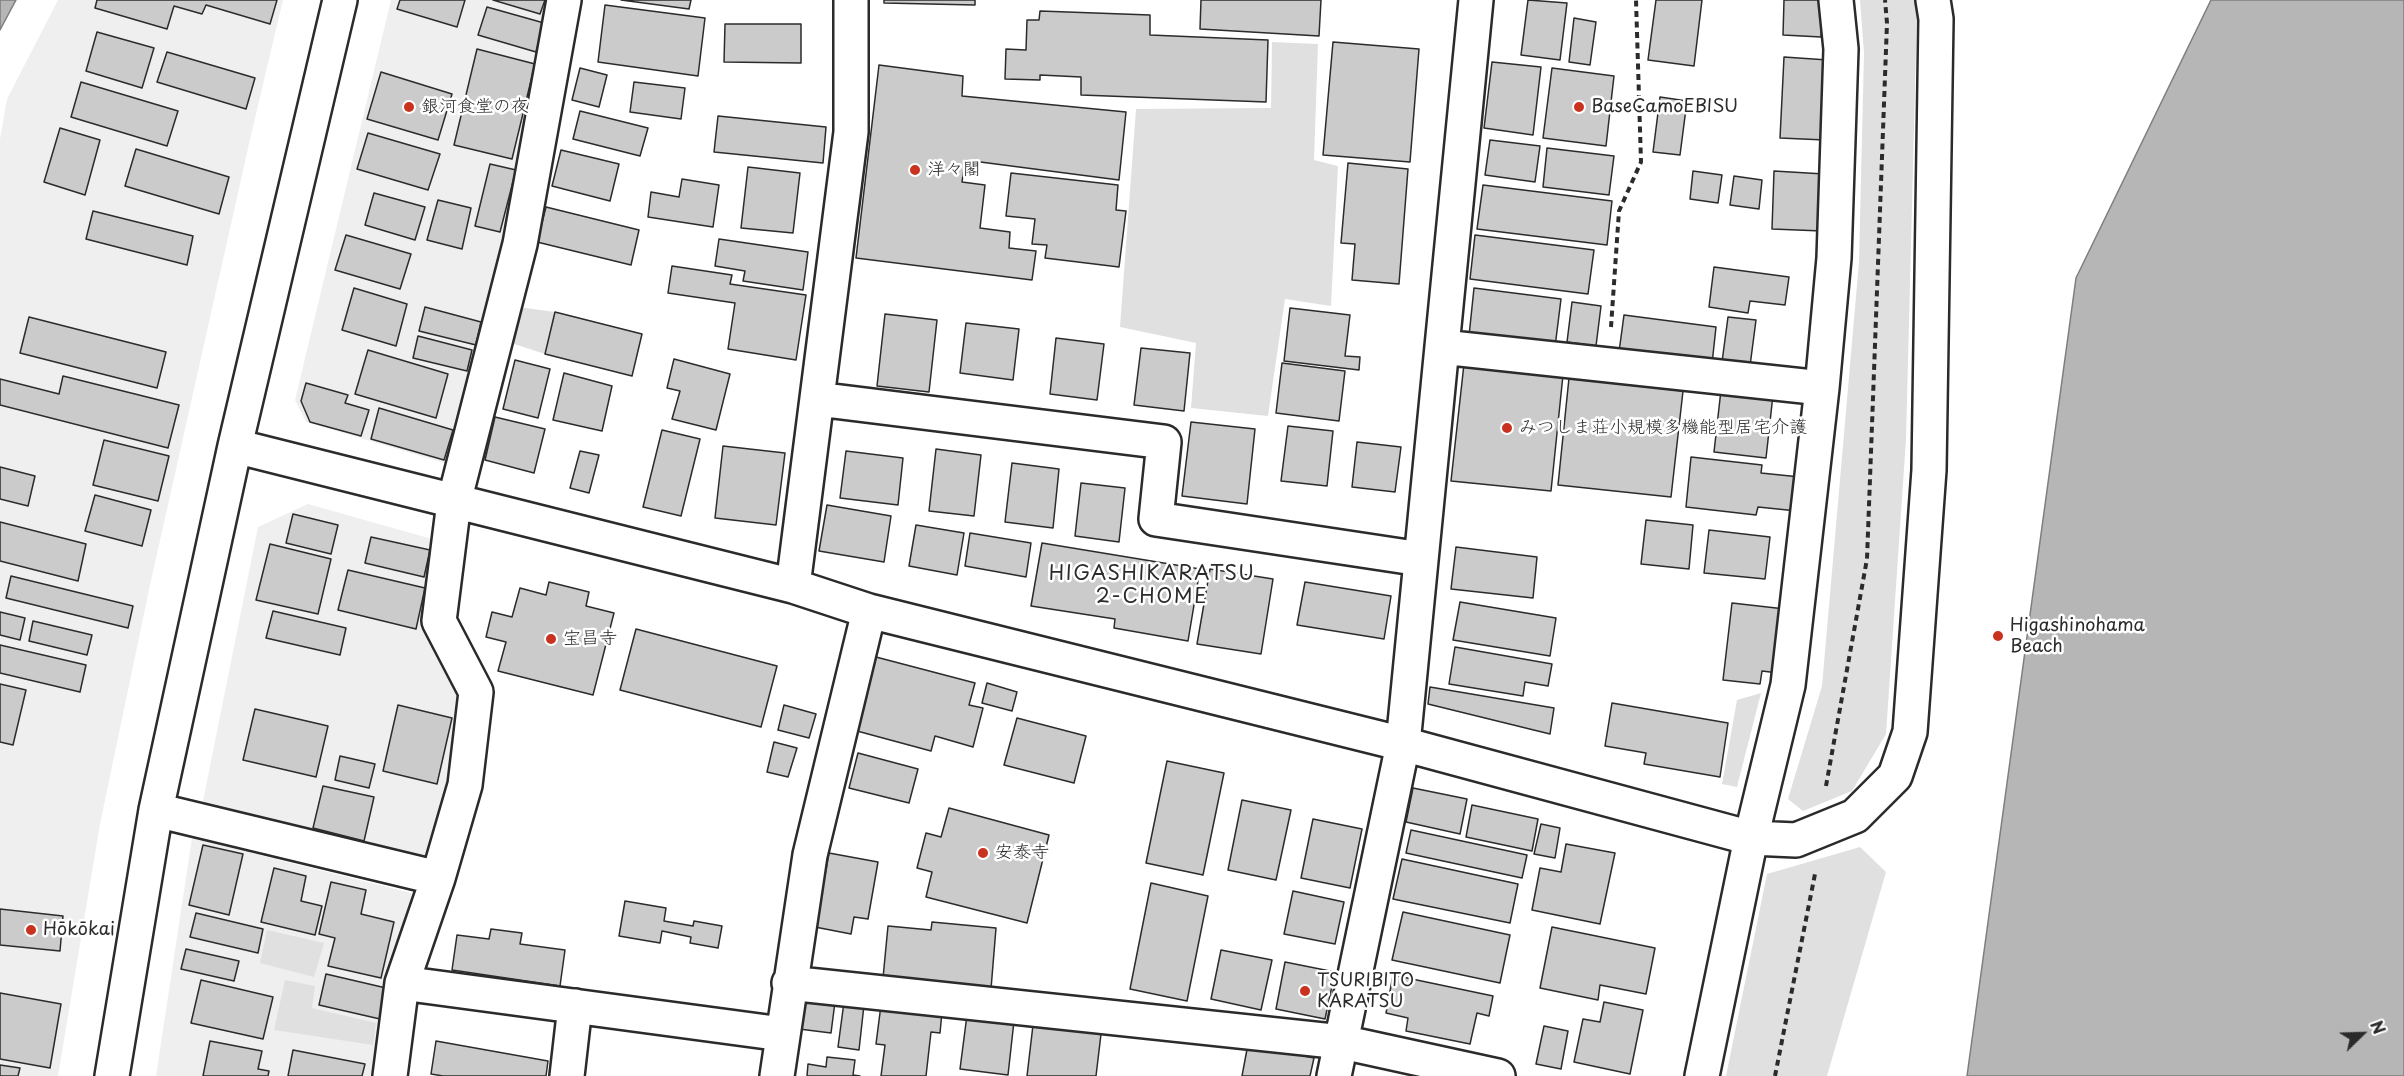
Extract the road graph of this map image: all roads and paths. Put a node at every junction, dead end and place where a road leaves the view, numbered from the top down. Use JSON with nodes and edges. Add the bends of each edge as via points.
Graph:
{"nodes":[{"id":1,"x":340,"y":0,"type":"edge"},
{"id":2,"x":564,"y":0,"type":"edge"},
{"id":3,"x":851,"y":0,"type":"edge"},
{"id":4,"x":1476,"y":0,"type":"edge"},
{"id":5,"x":1636,"y":0,"type":"edge"},
{"id":6,"x":1836,"y":0,"type":"edge"},
{"id":7,"x":1885,"y":0,"type":"edge"},
{"id":8,"x":1933,"y":0,"type":"edge"},
{"id":9,"x":1442,"y":347,"type":"junction"},
{"id":10,"x":1608,"y":365,"type":"junction"},
{"id":11,"x":1822,"y":388,"type":"junction"},
{"id":12,"x":817,"y":399,"type":"junction"},
{"id":13,"x":235,"y":446,"type":"junction"},
{"id":14,"x":454,"y":502,"type":"junction"},
{"id":15,"x":1421,"y":559,"type":"junction"},
{"id":16,"x":793,"y":586,"type":"junction"},
{"id":17,"x":869,"y":611,"type":"junction"},
{"id":18,"x":1403,"y":744,"type":"junction"},
{"id":19,"x":156,"y":810,"type":"junction"},
{"id":20,"x":1821,"y":830,"type":"junction"},
{"id":21,"x":1751,"y":838,"type":"junction"},
{"id":22,"x":438,"y":878,"type":"junction"},
{"id":23,"x":402,"y":983,"type":"junction"},
{"id":24,"x":789,"y":983,"type":"junction"},
{"id":25,"x":575,"y":1006,"type":"junction"},
{"id":26,"x":782,"y":1035,"type":"junction"},
{"id":27,"x":1342,"y":1042,"type":"junction"},
{"id":28,"x":112,"y":1076,"type":"edge"},
{"id":29,"x":390,"y":1076,"type":"edge"},
{"id":30,"x":567,"y":1076,"type":"edge"},
{"id":31,"x":777,"y":1076,"type":"edge"},
{"id":32,"x":1334,"y":1076,"type":"edge"},
{"id":33,"x":1498,"y":1076,"type":"edge"},
{"id":34,"x":1702,"y":1076,"type":"edge"},
{"id":35,"x":1775,"y":1076,"type":"edge"}],
"edges":[{"from":1,"to":13,"type":"street"},
{"from":2,"to":14,"type":"street","via":[[520,244]]},
{"from":3,"to":12,"type":"street","via":[[851,132]]},
{"from":4,"to":9,"type":"street"},
{"from":5,"to":10,"type":"path","via":[[1641,162],[1619,211]]},
{"from":6,"to":11,"type":"street","via":[[1840,61],[1833,258]]},
{"from":7,"to":20,"type":"path","via":[[1867,559]]},
{"from":8,"to":20,"type":"street","via":[[1936,19],[1929,470],[1910,732],[1896,776],[1855,816]]},
{"from":9,"to":10,"type":"street"},
{"from":9,"to":15,"type":"street"},
{"from":10,"to":11,"type":"street"},
{"from":11,"to":21,"type":"street","via":[[1788,686]]},
{"from":12,"to":15,"type":"street","via":[[1164,442],[1156,519]]},
{"from":12,"to":16,"type":"street"},
{"from":13,"to":14,"type":"street"},
{"from":13,"to":19,"type":"street"},
{"from":14,"to":16,"type":"street"},
{"from":14,"to":22,"type":"street","via":[[439,621],[476,692],[465,785]]},
{"from":15,"to":18,"type":"street"},
{"from":16,"to":17,"type":"street"},
{"from":17,"to":18,"type":"street"},
{"from":17,"to":24,"type":"street","via":[[810,855]]},
{"from":18,"to":21,"type":"street"},
{"from":18,"to":27,"type":"street"},
{"from":19,"to":22,"type":"street"},
{"from":19,"to":28,"type":"street"},
{"from":20,"to":21,"type":"street","via":[[1796,840]]},
{"from":20,"to":35,"type":"path"},
{"from":21,"to":34,"type":"street"},
{"from":22,"to":23,"type":"street"},
{"from":23,"to":25,"type":"street"},
{"from":23,"to":29,"type":"street"},
{"from":24,"to":26,"type":"street"},
{"from":24,"to":27,"type":"street"},
{"from":25,"to":26,"type":"street"},
{"from":25,"to":30,"type":"street"},
{"from":26,"to":31,"type":"street"},
{"from":27,"to":32,"type":"street"},
{"from":27,"to":33,"type":"street"}]}
